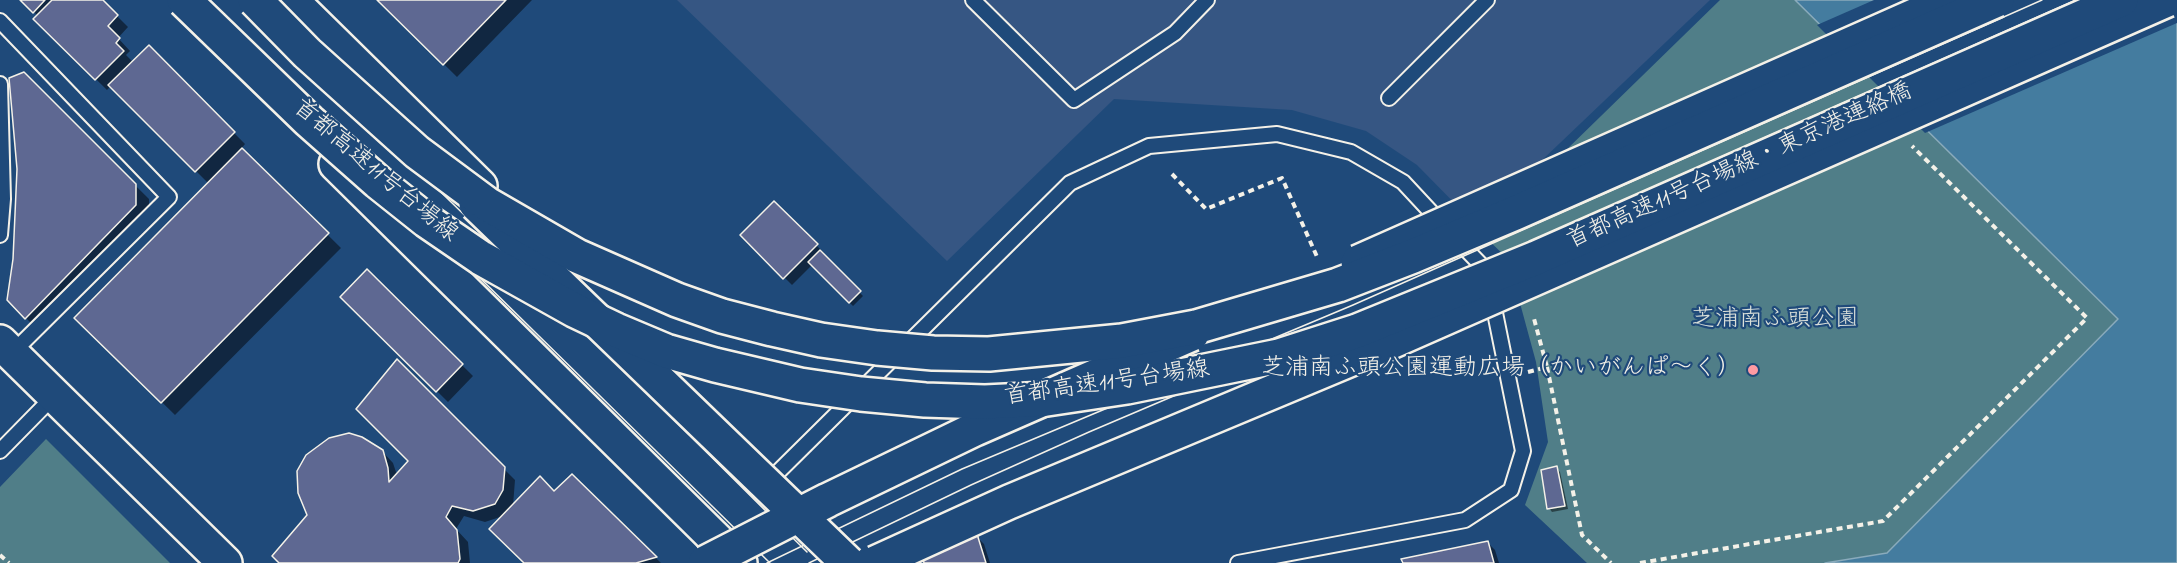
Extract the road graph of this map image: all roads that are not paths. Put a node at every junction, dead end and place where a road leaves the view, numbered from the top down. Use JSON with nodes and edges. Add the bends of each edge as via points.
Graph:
{"nodes":[{"id":1,"x":166,"y":0,"type":"edge"},
{"id":2,"x":171,"y":0,"type":"edge"},
{"id":3,"x":184,"y":0,"type":"edge"},
{"id":4,"x":255,"y":0,"type":"edge"},
{"id":5,"x":266,"y":0,"type":"edge"},
{"id":6,"x":291,"y":0,"type":"edge"},
{"id":7,"x":973,"y":0,"type":"edge"},
{"id":8,"x":1208,"y":0,"type":"edge"},
{"id":9,"x":1487,"y":0,"type":"edge"},
{"id":10,"x":1950,"y":0,"type":"edge"},
{"id":11,"x":1997,"y":0,"type":"edge"},
{"id":12,"x":2121,"y":0,"type":"edge"},
{"id":13,"x":2168,"y":0,"type":"edge"},
{"id":14,"x":0,"y":21,"type":"edge"},
{"id":15,"x":0,"y":84,"type":"edge"},
{"id":16,"x":1389,"y":98,"type":"dead end"},
{"id":17,"x":0,"y":235,"type":"edge"},
{"id":18,"x":1328,"y":273,"type":"joint"},
{"id":19,"x":1357,"y":331,"type":"joint"},
{"id":20,"x":6,"y":347,"type":"edge"},
{"id":21,"x":55,"y":395,"type":"junction"},
{"id":22,"x":0,"y":451,"type":"edge"},
{"id":23,"x":775,"y":475,"type":"junction"},
{"id":24,"x":225,"y":563,"type":"edge"},
{"id":25,"x":694,"y":563,"type":"edge"},
{"id":26,"x":705,"y":563,"type":"edge"},
{"id":27,"x":740,"y":563,"type":"edge"},
{"id":28,"x":837,"y":563,"type":"edge"},
{"id":29,"x":848,"y":563,"type":"edge"},
{"id":30,"x":875,"y":563,"type":"edge"},
{"id":31,"x":1238,"y":563,"type":"edge"}],
"edges":[{"from":1,"to":25,"type":"main road","via":[[681,511],[692,526]]},
{"from":2,"to":27,"type":"main road"},
{"from":3,"to":19,"type":"main road","name":"首都高速11号台場線","bridge":true,"via":[[309,121],[427,221],[481,258],[584,315],[666,351],[715,365],[800,385],[861,394],[985,402],[1047,399],[1139,385],[1279,356]]},
{"from":4,"to":18,"type":"main road","name":"首都高速11号台場線","bridge":true,"via":[[391,130],[487,204],[576,256],[624,278],[710,312],[762,326],[877,348],[933,353],[1009,352],[1122,341],[1196,327]]},
{"from":5,"to":29,"type":"main road","bridge":true},
{"from":6,"to":23,"type":"main road"},
{"from":7,"to":8,"type":"lane","via":[[1074,100],[1175,33]]},
{"from":9,"to":16,"type":"lane"},
{"from":10,"to":26,"type":"main road","bridge":true,"via":[[975,429]]},
{"from":11,"to":18,"type":"main road","name":"首都高速11号台場線・東京港連絡橋","bridge":true,"via":[[1413,256]]},
{"from":12,"to":19,"type":"main road","name":"首都高速11号台場線・東京港連絡橋","bridge":true,"via":[[1536,258]]},
{"from":13,"to":30,"type":"main road","bridge":true,"via":[[1368,352],[1009,502]]},
{"from":14,"to":20,"type":"lane","via":[[169,197]]},
{"from":15,"to":17,"type":"lane"},
{"from":20,"to":21,"type":"main road"},
{"from":21,"to":22,"type":"lane"},
{"from":21,"to":24,"type":"main road"},
{"from":23,"to":28,"type":"main road","via":[[838,538]]},
{"from":23,"to":31,"type":"lane","via":[[1070,183],[1149,146],[1277,134],[1351,152],[1403,182],[1487,271],[1523,451],[1511,490],[1465,520]]}]}
